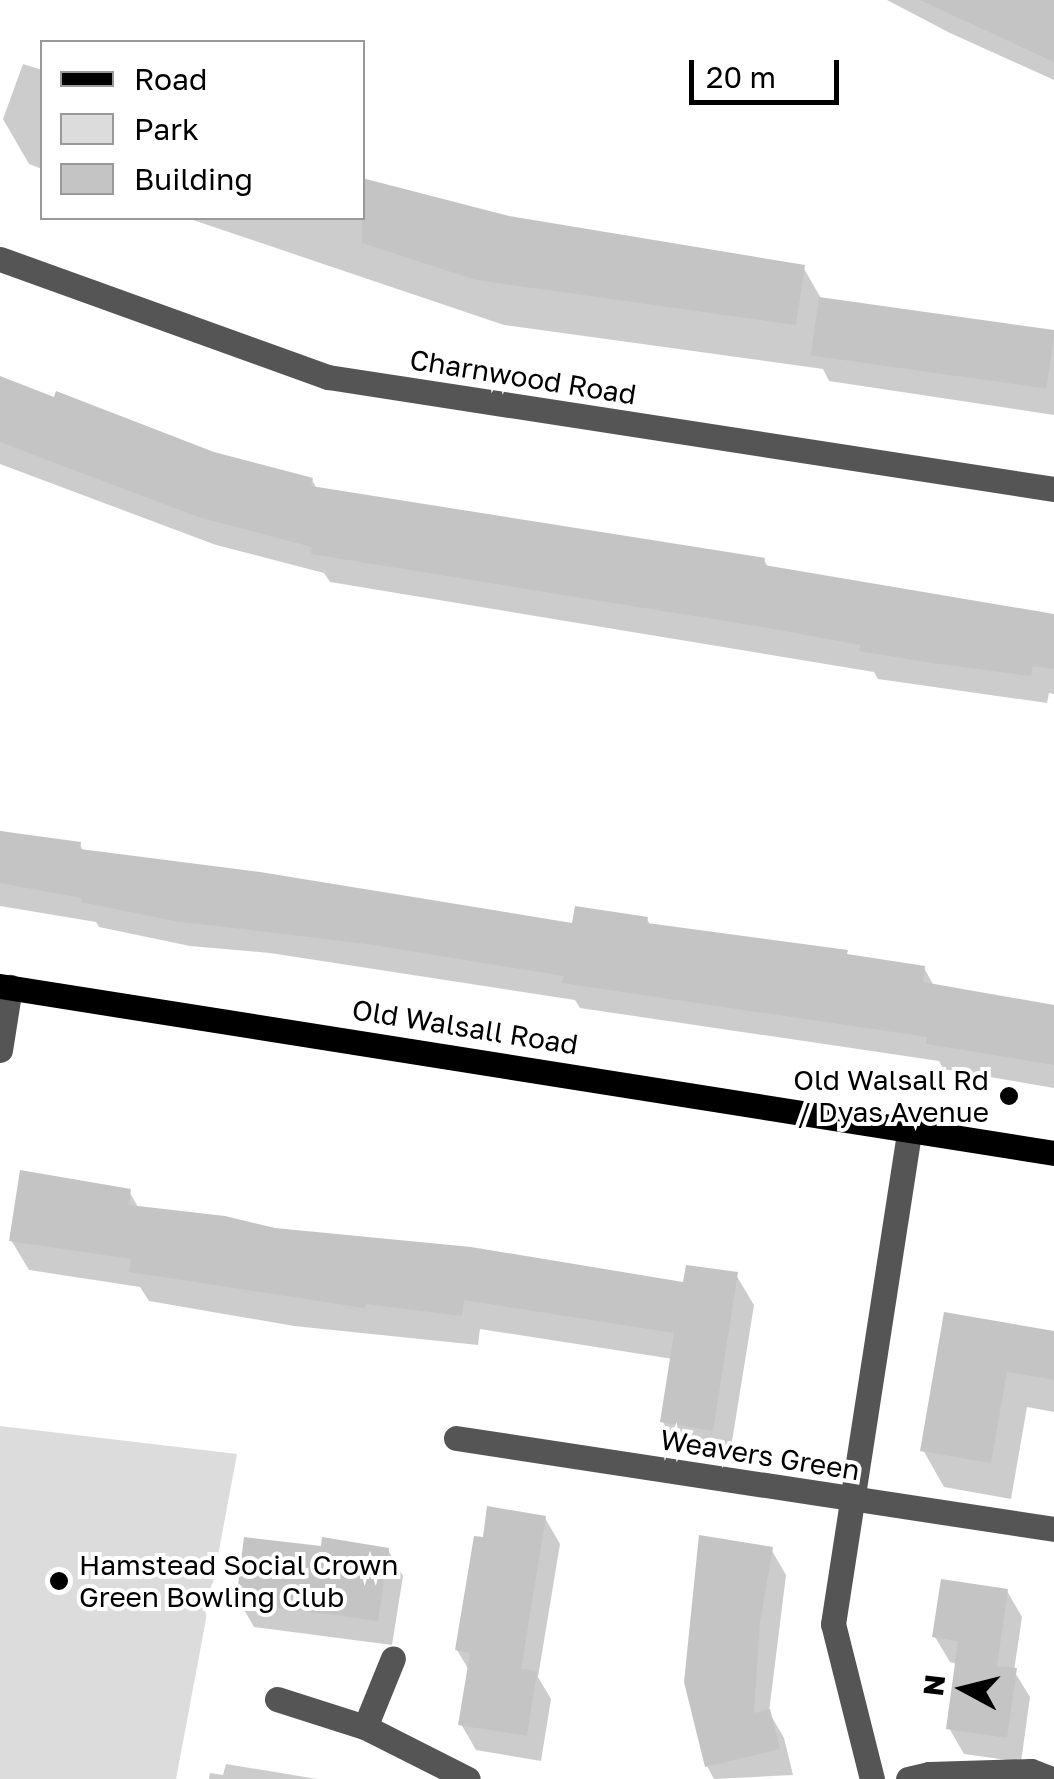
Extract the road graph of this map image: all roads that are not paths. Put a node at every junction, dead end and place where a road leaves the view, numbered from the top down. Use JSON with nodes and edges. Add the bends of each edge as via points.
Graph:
{"nodes":[{"id":1,"x":0,"y":259,"type":"edge"},
{"id":2,"x":1054,"y":489,"type":"edge"},
{"id":3,"x":5,"y":986,"type":"edge"},
{"id":4,"x":0,"y":1050,"type":"edge"},
{"id":5,"x":909,"y":1131,"type":"junction"},
{"id":6,"x":1054,"y":1154,"type":"edge"},
{"id":7,"x":456,"y":1438,"type":"dead end"},
{"id":8,"x":852,"y":1500,"type":"junction"},
{"id":9,"x":1054,"y":1529,"type":"edge"},
{"id":10,"x":393,"y":1658,"type":"dead end"},
{"id":11,"x":277,"y":1699,"type":"dead end"},
{"id":12,"x":365,"y":1727,"type":"junction"},
{"id":13,"x":468,"y":1779,"type":"edge"},
{"id":14,"x":872,"y":1779,"type":"edge"},
{"id":15,"x":908,"y":1779,"type":"edge"},
{"id":16,"x":1052,"y":1779,"type":"edge"}],
"edges":[{"from":1,"to":2,"type":"street","name":"Charnwood Road","via":[[328,377]]},
{"from":3,"to":4,"type":"street","name":"Old Walsall Road"},
{"from":3,"to":5,"type":"main road","name":"Old Walsall Road"},
{"from":5,"to":6,"type":"main road","name":"Old Walsall Road"},
{"from":5,"to":8,"type":"street"},
{"from":7,"to":8,"type":"street","name":"Weavers Green"},
{"from":8,"to":9,"type":"street","name":"Weavers Green"},
{"from":8,"to":14,"type":"street","via":[[834,1624]]},
{"from":10,"to":12,"type":"street"},
{"from":11,"to":12,"type":"street"},
{"from":12,"to":13,"type":"street"},
{"from":15,"to":16,"type":"street","via":[[1031,1771]]}]}
